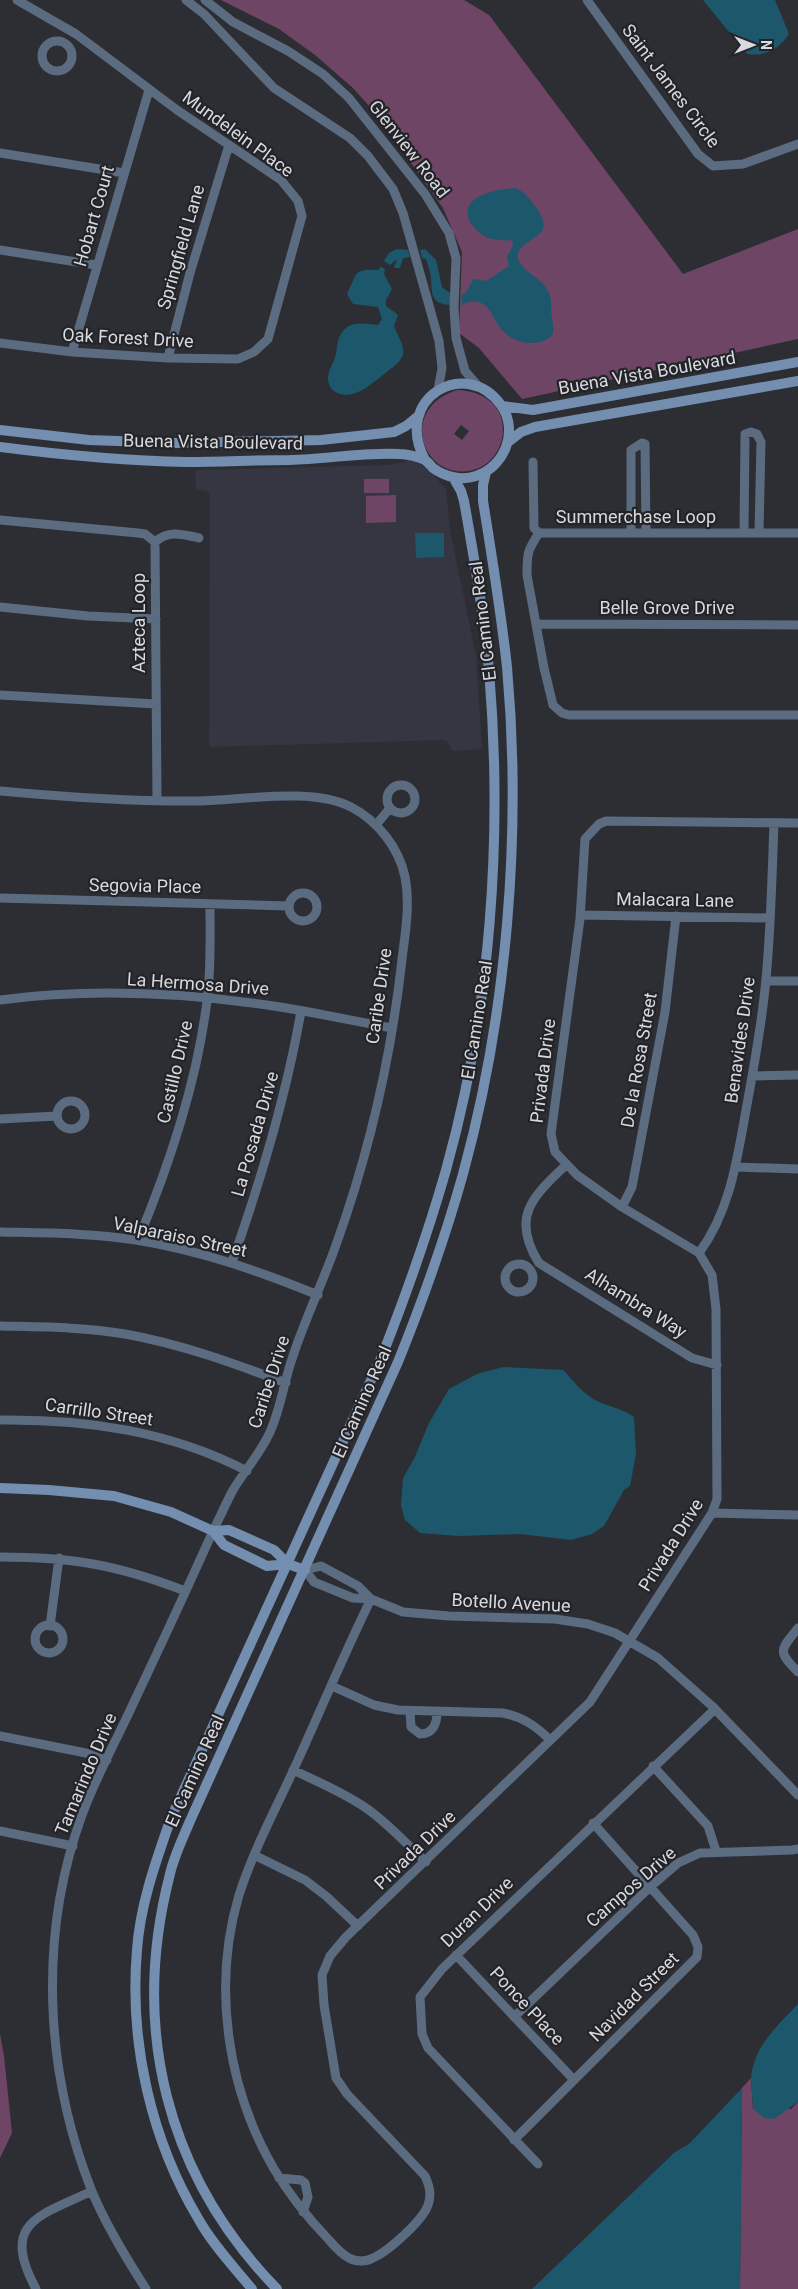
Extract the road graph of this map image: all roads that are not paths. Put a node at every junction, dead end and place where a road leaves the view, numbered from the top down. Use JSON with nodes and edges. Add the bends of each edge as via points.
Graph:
{"nodes":[{"id":1,"x":17,"y":0,"type":"edge"},
{"id":2,"x":186,"y":0,"type":"edge"},
{"id":3,"x":205,"y":0,"type":"edge"},
{"id":4,"x":587,"y":0,"type":"edge"},
{"id":5,"x":76,"y":34,"type":"junction"},
{"id":6,"x":65,"y":44,"type":"dead end"},
{"id":7,"x":149,"y":90,"type":"junction"},
{"id":8,"x":798,"y":144,"type":"edge"},
{"id":9,"x":230,"y":146,"type":"junction"},
{"id":10,"x":0,"y":153,"type":"edge"},
{"id":11,"x":124,"y":173,"type":"junction"},
{"id":12,"x":0,"y":250,"type":"edge"},
{"id":13,"x":96,"y":265,"type":"junction"},
{"id":14,"x":0,"y":343,"type":"edge"},
{"id":15,"x":72,"y":352,"type":"junction"},
{"id":16,"x":254,"y":352,"type":"joint"},
{"id":17,"x":168,"y":358,"type":"junction"},
{"id":18,"x":798,"y":362,"type":"edge"},
{"id":19,"x":798,"y":381,"type":"edge"},
{"id":20,"x":478,"y":387,"type":"junction"},
{"id":21,"x":438,"y":390,"type":"junction"},
{"id":22,"x":502,"y":406,"type":"junction"},
{"id":23,"x":417,"y":417,"type":"junction"},
{"id":24,"x":0,"y":430,"type":"edge"},
{"id":25,"x":321,"y":440,"type":"junction"},
{"id":26,"x":508,"y":442,"type":"junction"},
{"id":27,"x":0,"y":447,"type":"edge"},
{"id":28,"x":322,"y":459,"type":"junction"},
{"id":29,"x":425,"y":460,"type":"junction"},
{"id":30,"x":533,"y":462,"type":"dead end"},
{"id":31,"x":486,"y":472,"type":"junction"},
{"id":32,"x":454,"y":477,"type":"junction"},
{"id":33,"x":0,"y":520,"type":"edge"},
{"id":34,"x":631,"y":533,"type":"junction"},
{"id":35,"x":646,"y":533,"type":"junction"},
{"id":36,"x":744,"y":533,"type":"junction"},
{"id":37,"x":760,"y":533,"type":"junction"},
{"id":38,"x":798,"y":533,"type":"edge"},
{"id":39,"x":539,"y":534,"type":"junction"},
{"id":40,"x":199,"y":538,"type":"dead end"},
{"id":41,"x":155,"y":542,"type":"junction"},
{"id":42,"x":498,"y":593,"type":"junction"},
{"id":43,"x":480,"y":596,"type":"junction"},
{"id":44,"x":0,"y":607,"type":"edge"},
{"id":45,"x":156,"y":619,"type":"junction"},
{"id":46,"x":536,"y":624,"type":"junction"},
{"id":47,"x":798,"y":625,"type":"edge"},
{"id":48,"x":0,"y":695,"type":"edge"},
{"id":49,"x":156,"y":704,"type":"junction"},
{"id":50,"x":798,"y":715,"type":"edge"},
{"id":51,"x":0,"y":791,"type":"edge"},
{"id":52,"x":157,"y":799,"type":"junction"},
{"id":53,"x":390,"y":808,"type":"dead end"},
{"id":54,"x":774,"y":823,"type":"junction"},
{"id":55,"x":798,"y":823,"type":"edge"},
{"id":56,"x":376,"y":825,"type":"junction"},
{"id":57,"x":0,"y":898,"type":"edge"},
{"id":58,"x":210,"y":904,"type":"junction"},
{"id":59,"x":289,"y":906,"type":"dead end"},
{"id":60,"x":580,"y":915,"type":"junction"},
{"id":61,"x":676,"y":916,"type":"junction"},
{"id":62,"x":770,"y":918,"type":"junction"},
{"id":63,"x":766,"y":980,"type":"junction"},
{"id":64,"x":798,"y":981,"type":"edge"},
{"id":65,"x":208,"y":999,"type":"junction"},
{"id":66,"x":0,"y":1000,"type":"edge"},
{"id":67,"x":301,"y":1011,"type":"junction"},
{"id":68,"x":392,"y":1028,"type":"junction"},
{"id":69,"x":798,"y":1075,"type":"edge"},
{"id":70,"x":752,"y":1076,"type":"junction"},
{"id":71,"x":57,"y":1116,"type":"dead end"},
{"id":72,"x":0,"y":1120,"type":"edge"},
{"id":73,"x":566,"y":1165,"type":"junction"},
{"id":74,"x":736,"y":1167,"type":"junction"},
{"id":75,"x":798,"y":1169,"type":"edge"},
{"id":76,"x":622,"y":1207,"type":"junction"},
{"id":77,"x":0,"y":1232,"type":"edge"},
{"id":78,"x":138,"y":1240,"type":"junction"},
{"id":79,"x":699,"y":1253,"type":"junction"},
{"id":80,"x":232,"y":1262,"type":"junction"},
{"id":81,"x":539,"y":1263,"type":"junction"},
{"id":82,"x":530,"y":1269,"type":"dead end"},
{"id":83,"x":318,"y":1295,"type":"junction"},
{"id":84,"x":0,"y":1326,"type":"edge"},
{"id":85,"x":717,"y":1365,"type":"junction"},
{"id":86,"x":286,"y":1383,"type":"junction"},
{"id":87,"x":0,"y":1420,"type":"edge"},
{"id":88,"x":247,"y":1471,"type":"junction"},
{"id":89,"x":0,"y":1488,"type":"edge"},
{"id":90,"x":712,"y":1514,"type":"junction"},
{"id":91,"x":798,"y":1515,"type":"edge"},
{"id":92,"x":213,"y":1531,"type":"junction"},
{"id":93,"x":0,"y":1557,"type":"edge"},
{"id":94,"x":58,"y":1558,"type":"junction"},
{"id":95,"x":288,"y":1564,"type":"junction"},
{"id":96,"x":304,"y":1570,"type":"junction"},
{"id":97,"x":185,"y":1591,"type":"junction"},
{"id":98,"x":371,"y":1599,"type":"junction"},
{"id":99,"x":50,"y":1626,"type":"dead end"},
{"id":100,"x":798,"y":1628,"type":"edge"},
{"id":101,"x":631,"y":1640,"type":"junction"},
{"id":102,"x":798,"y":1672,"type":"edge"},
{"id":103,"x":332,"y":1686,"type":"junction"},
{"id":104,"x":715,"y":1709,"type":"junction"},
{"id":105,"x":410,"y":1711,"type":"junction"},
{"id":106,"x":437,"y":1712,"type":"junction"},
{"id":107,"x":0,"y":1736,"type":"edge"},
{"id":108,"x":550,"y":1740,"type":"junction"},
{"id":109,"x":107,"y":1760,"type":"junction"},
{"id":110,"x":653,"y":1766,"type":"junction"},
{"id":111,"x":293,"y":1770,"type":"junction"},
{"id":112,"x":798,"y":1795,"type":"edge"},
{"id":113,"x":593,"y":1823,"type":"junction"},
{"id":114,"x":0,"y":1831,"type":"edge"},
{"id":115,"x":73,"y":1846,"type":"junction"},
{"id":116,"x":798,"y":1849,"type":"edge"},
{"id":117,"x":716,"y":1851,"type":"junction"},
{"id":118,"x":254,"y":1855,"type":"junction"},
{"id":119,"x":426,"y":1862,"type":"junction"},
{"id":120,"x":650,"y":1887,"type":"junction"},
{"id":121,"x":358,"y":1926,"type":"junction"},
{"id":122,"x":456,"y":1955,"type":"junction"},
{"id":123,"x":514,"y":2017,"type":"junction"},
{"id":124,"x":574,"y":2080,"type":"junction"},
{"id":125,"x":514,"y":2140,"type":"junction"},
{"id":126,"x":538,"y":2164,"type":"dead end"},
{"id":127,"x":280,"y":2178,"type":"junction"},
{"id":128,"x":92,"y":2191,"type":"junction"},
{"id":129,"x":303,"y":2212,"type":"junction"},
{"id":130,"x":36,"y":2289,"type":"edge"},
{"id":131,"x":146,"y":2289,"type":"edge"},
{"id":132,"x":252,"y":2289,"type":"edge"},
{"id":133,"x":277,"y":2289,"type":"edge"}],
"edges":[{"from":1,"to":5,"type":"street","name":"Mundelein Place"},
{"from":2,"to":21,"type":"street","name":"Glenview Road","via":[[204,14],[274,88],[350,138],[393,189],[403,213],[439,340],[442,368]]},
{"from":3,"to":20,"type":"street","name":"Glenview Road","via":[[233,22],[323,74],[350,98],[440,215],[456,258],[456,338],[465,371]]},
{"from":4,"to":8,"type":"street","name":"Saint James Circle","via":[[698,154],[713,166],[743,164]]},
{"from":5,"to":6,"type":"street"},
{"from":5,"to":7,"type":"street","name":"Mundelein Place"},
{"from":7,"to":9,"type":"street","name":"Mundelein Place"},
{"from":7,"to":11,"type":"street","name":"Hobart Court"},
{"from":9,"to":16,"type":"street","name":"Mundelein Place","via":[[281,180],[298,201],[302,216],[268,339]]},
{"from":9,"to":17,"type":"street","name":"Springfield Lane","via":[[184,292]]},
{"from":10,"to":11,"type":"street"},
{"from":11,"to":13,"type":"street","name":"Hobart Court"},
{"from":12,"to":13,"type":"street"},
{"from":13,"to":15,"type":"street","name":"Hobart Court"},
{"from":14,"to":15,"type":"street","name":"Oak Forest Drive"},
{"from":15,"to":17,"type":"street","name":"Oak Forest Drive"},
{"from":16,"to":17,"type":"street","name":"Oak Forest Drive","via":[[238,359]]},
{"from":18,"to":22,"type":"main road","name":"Buena Vista Boulevard","via":[[533,410]]},
{"from":19,"to":26,"type":"main road","name":"Buena Vista Boulevard","via":[[535,427]]},
{"from":20,"to":21,"type":"main road","via":[[451,385]]},
{"from":20,"to":22,"type":"main road","via":[[492,394]]},
{"from":21,"to":23,"type":"main road","via":[[423,405]]},
{"from":22,"to":26,"type":"main road","via":[[509,430]]},
{"from":23,"to":25,"type":"main road","name":"Buena Vista Boulevard","via":[[394,432]]},
{"from":23,"to":29,"type":"main road","via":[[417,439]]},
{"from":24,"to":25,"type":"main road","name":"Buena Vista Boulevard","via":[[89,440],[175,443]]},
{"from":25,"to":28,"type":"main road"},
{"from":26,"to":31,"type":"main road","via":[[504,454]]},
{"from":27,"to":28,"type":"main road","name":"Buena Vista Boulevard","via":[[50,454],[188,462]]},
{"from":28,"to":29,"type":"main road","name":"Buena Vista Boulevard","via":[[402,454]]},
{"from":29,"to":32,"type":"main road","via":[[443,474]]},
{"from":30,"to":39,"type":"street","via":[[534,528]]},
{"from":31,"to":32,"type":"main road"},
{"from":31,"to":42,"type":"main road","name":"El Camino Real","via":[[482,486],[483,502]]},
{"from":32,"to":43,"type":"main road","name":"El Camino Real","via":[[464,502]]},
{"from":33,"to":41,"type":"street","via":[[138,533]]},
{"from":34,"to":35,"type":"street","name":"Summerchase Loop"},
{"from":34,"to":35,"type":"street","via":[[631,450],[642,443],[645,444]]},
{"from":34,"to":39,"type":"street","name":"Summerchase Loop"},
{"from":35,"to":36,"type":"street","name":"Summerchase Loop"},
{"from":36,"to":37,"type":"street","name":"Summerchase Loop"},
{"from":36,"to":37,"type":"street","via":[[745,434],[751,432],[757,434],[761,442]]},
{"from":37,"to":38,"type":"street","name":"Summerchase Loop"},
{"from":39,"to":46,"type":"street","name":"Summerchase Loop","via":[[528,548],[527,561]]},
{"from":40,"to":41,"type":"street","via":[[169,534]]},
{"from":41,"to":45,"type":"street","name":"Azteca Loop"},
{"from":42,"to":43,"type":"main road"},
{"from":42,"to":96,"type":"main road","name":"El Camino Real","via":[[507,669],[512,848],[501,976],[478,1115],[447,1230],[424,1296],[376,1412]]},
{"from":43,"to":95,"type":"main road","name":"El Camino Real","via":[[489,670],[494,848],[484,979],[460,1114],[447,1168],[406,1295],[382,1356]]},
{"from":44,"to":45,"type":"street"},
{"from":45,"to":49,"type":"street","name":"Azteca Loop"},
{"from":46,"to":47,"type":"street","name":"Belle Grove Drive"},
{"from":46,"to":50,"type":"street","name":"Summerchase Loop","via":[[553,705],[562,713]]},
{"from":48,"to":49,"type":"street"},
{"from":49,"to":52,"type":"street","name":"Azteca Loop"},
{"from":51,"to":52,"type":"street","name":"Caribe Drive"},
{"from":52,"to":56,"type":"street","name":"Caribe Drive","via":[[317,797],[350,807]]},
{"from":53,"to":56,"type":"street"},
{"from":54,"to":55,"type":"street","name":"Privada Drive"},
{"from":54,"to":60,"type":"street","name":"Privada Drive","via":[[606,821],[599,824],[585,839]]},
{"from":54,"to":62,"type":"street","name":"Benavides Drive"},
{"from":56,"to":68,"type":"street","name":"Caribe Drive","via":[[399,859],[407,891]]},
{"from":57,"to":58,"type":"street","name":"Segovia Place"},
{"from":58,"to":59,"type":"street","name":"Segovia Place"},
{"from":58,"to":65,"type":"street","name":"Castillo Drive"},
{"from":60,"to":61,"type":"street","name":"Malacara Lane"},
{"from":60,"to":73,"type":"street","name":"Privada Drive","via":[[552,1134],[555,1152]]},
{"from":61,"to":62,"type":"street","name":"Malacara Lane"},
{"from":61,"to":76,"type":"street","name":"De la Rosa Street","via":[[665,1012],[632,1187]]},
{"from":62,"to":63,"type":"street","name":"Benavides Drive"},
{"from":63,"to":64,"type":"street"},
{"from":63,"to":70,"type":"street","name":"Benavides Drive"},
{"from":65,"to":66,"type":"street","name":"La Hermosa Drive","via":[[100,994]]},
{"from":65,"to":67,"type":"street","name":"La Hermosa Drive"},
{"from":65,"to":78,"type":"street","name":"Castillo Drive","via":[[180,1124]]},
{"from":67,"to":68,"type":"street","name":"La Hermosa Drive"},
{"from":67,"to":80,"type":"street","name":"La Posada Drive","via":[[293,1058],[268,1154]]},
{"from":68,"to":83,"type":"street","name":"Caribe Drive","via":[[365,1149]]},
{"from":69,"to":70,"type":"street"},
{"from":70,"to":74,"type":"street","name":"Benavides Drive"},
{"from":71,"to":72,"type":"street"},
{"from":73,"to":76,"type":"street","name":"Privada Drive"},
{"from":73,"to":81,"type":"street","via":[[534,1197],[529,1208],[528,1238]]},
{"from":74,"to":75,"type":"street"},
{"from":74,"to":79,"type":"street","name":"Benavides Drive","via":[[725,1205]]},
{"from":76,"to":79,"type":"street","name":"Privada Drive"},
{"from":77,"to":78,"type":"street","name":"Valparaiso Street","via":[[82,1234]]},
{"from":78,"to":80,"type":"street","name":"Valparaiso Street"},
{"from":79,"to":85,"type":"street","name":"Privada Drive","via":[[710,1269],[714,1283]]},
{"from":80,"to":83,"type":"street","name":"Valparaiso Street"},
{"from":81,"to":82,"type":"street"},
{"from":81,"to":85,"type":"street","name":"Alhambra Way","via":[[692,1358]]},
{"from":83,"to":86,"type":"street","name":"Caribe Drive","via":[[293,1355]]},
{"from":84,"to":86,"type":"street","via":[[88,1330],[152,1339],[209,1354]]},
{"from":85,"to":90,"type":"street","name":"Privada Drive","via":[[717,1499]]},
{"from":86,"to":88,"type":"street","name":"Caribe Drive","via":[[271,1430]]},
{"from":87,"to":88,"type":"street","name":"Carrillo Street","via":[[123,1428],[208,1452]]},
{"from":88,"to":92,"type":"street","name":"Caribe Drive","via":[[233,1490]]},
{"from":89,"to":92,"type":"main road","via":[[114,1496],[171,1512]]},
{"from":90,"to":91,"type":"street"},
{"from":90,"to":101,"type":"street","name":"Privada Drive"},
{"from":92,"to":95,"type":"main road","via":[[229,1530],[274,1550]]},
{"from":92,"to":95,"type":"main road","via":[[224,1545],[267,1566]]},
{"from":92,"to":97,"type":"street","name":"Tamarindo Drive"},
{"from":93,"to":94,"type":"street"},
{"from":94,"to":97,"type":"street","via":[[133,1572]]},
{"from":94,"to":99,"type":"street"},
{"from":95,"to":96,"type":"main road"},
{"from":95,"to":132,"type":"main road","name":"El Camino Real","via":[[172,1818],[154,1867],[137,1950],[138,2038],[153,2117],[175,2175],[199,2221]]},
{"from":96,"to":98,"type":"street","name":"Botello Avenue","via":[[314,1582],[353,1598]]},
{"from":96,"to":98,"type":"street","name":"Botello Avenue","via":[[321,1566],[358,1586]]},
{"from":96,"to":133,"type":"main road","name":"El Camino Real","via":[[170,1872],[159,1927],[154,1992],[155,2037],[161,2073],[171,2112],[193,2170],[215,2212]]},
{"from":97,"to":109,"type":"street","name":"Tamarindo Drive"},
{"from":98,"to":101,"type":"street","name":"Botello Avenue","via":[[403,1612],[419,1614],[555,1619],[588,1624]]},
{"from":98,"to":103,"type":"street","name":"Privada Drive"},
{"from":100,"to":102,"type":"street","via":[[784,1642],[783,1652]]},
{"from":101,"to":104,"type":"street","name":"Botello Avenue","via":[[658,1658]]},
{"from":101,"to":108,"type":"street","name":"Privada Drive","via":[[590,1702]]},
{"from":103,"to":105,"type":"street","via":[[374,1705]]},
{"from":103,"to":111,"type":"street","name":"Privada Drive"},
{"from":104,"to":110,"type":"street","name":"Duran Drive"},
{"from":104,"to":112,"type":"street","name":"Botello Avenue"},
{"from":105,"to":106,"type":"street"},
{"from":105,"to":106,"type":"street","via":[[411,1727],[420,1734],[427,1734],[433,1729]]},
{"from":106,"to":108,"type":"street","via":[[516,1716],[528,1721]]},
{"from":107,"to":109,"type":"street"},
{"from":108,"to":119,"type":"street","name":"Privada Drive"},
{"from":109,"to":115,"type":"street","name":"Tamarindo Drive","via":[[82,1816]]},
{"from":110,"to":113,"type":"street","name":"Duran Drive"},
{"from":110,"to":117,"type":"street","via":[[708,1826]]},
{"from":111,"to":118,"type":"street","name":"Privada Drive"},
{"from":111,"to":119,"type":"street","via":[[367,1808]]},
{"from":113,"to":120,"type":"street","name":"Navidad Street"},
{"from":113,"to":122,"type":"street","name":"Duran Drive"},
{"from":114,"to":115,"type":"street"},
{"from":115,"to":128,"type":"street","name":"Tamarindo Drive","via":[[56,1929],[54,2024],[56,2058],[67,2116]]},
{"from":116,"to":117,"type":"street","name":"Campos Drive"},
{"from":117,"to":120,"type":"street","name":"Campos Drive","via":[[700,1852],[678,1863]]},
{"from":118,"to":121,"type":"street","via":[[305,1880]]},
{"from":118,"to":127,"type":"street","name":"Privada Drive","via":[[239,1895],[229,1943],[228,2027],[232,2060],[244,2103],[253,2128]]},
{"from":119,"to":121,"type":"street","name":"Privada Drive"},
{"from":120,"to":123,"type":"street","name":"Campos Drive"},
{"from":120,"to":124,"type":"street","name":"Navidad Street","via":[[693,1935],[698,1947],[697,1957]]},
{"from":121,"to":129,"type":"street","name":"Privada Drive","via":[[330,1956],[322,1976],[336,2078],[347,2094],[424,2176],[430,2196],[428,2205],[412,2226],[382,2253],[368,2260],[343,2255]]},
{"from":122,"to":123,"type":"street","name":"Ponce Place"},
{"from":122,"to":125,"type":"street","name":"Duran Drive","via":[[420,1997],[423,2039],[438,2060]]},
{"from":123,"to":124,"type":"street","name":"Ponce Place"},
{"from":124,"to":125,"type":"street","name":"Navidad Street"},
{"from":125,"to":126,"type":"street","name":"Duran Drive"},
{"from":127,"to":129,"type":"street","name":"Privada Drive"},
{"from":127,"to":129,"type":"street","via":[[305,2183],[308,2197]]},
{"from":128,"to":130,"type":"street","via":[[37,2216],[25,2231],[21,2258]]},
{"from":128,"to":131,"type":"street","name":"Tamarindo Drive"}]}
